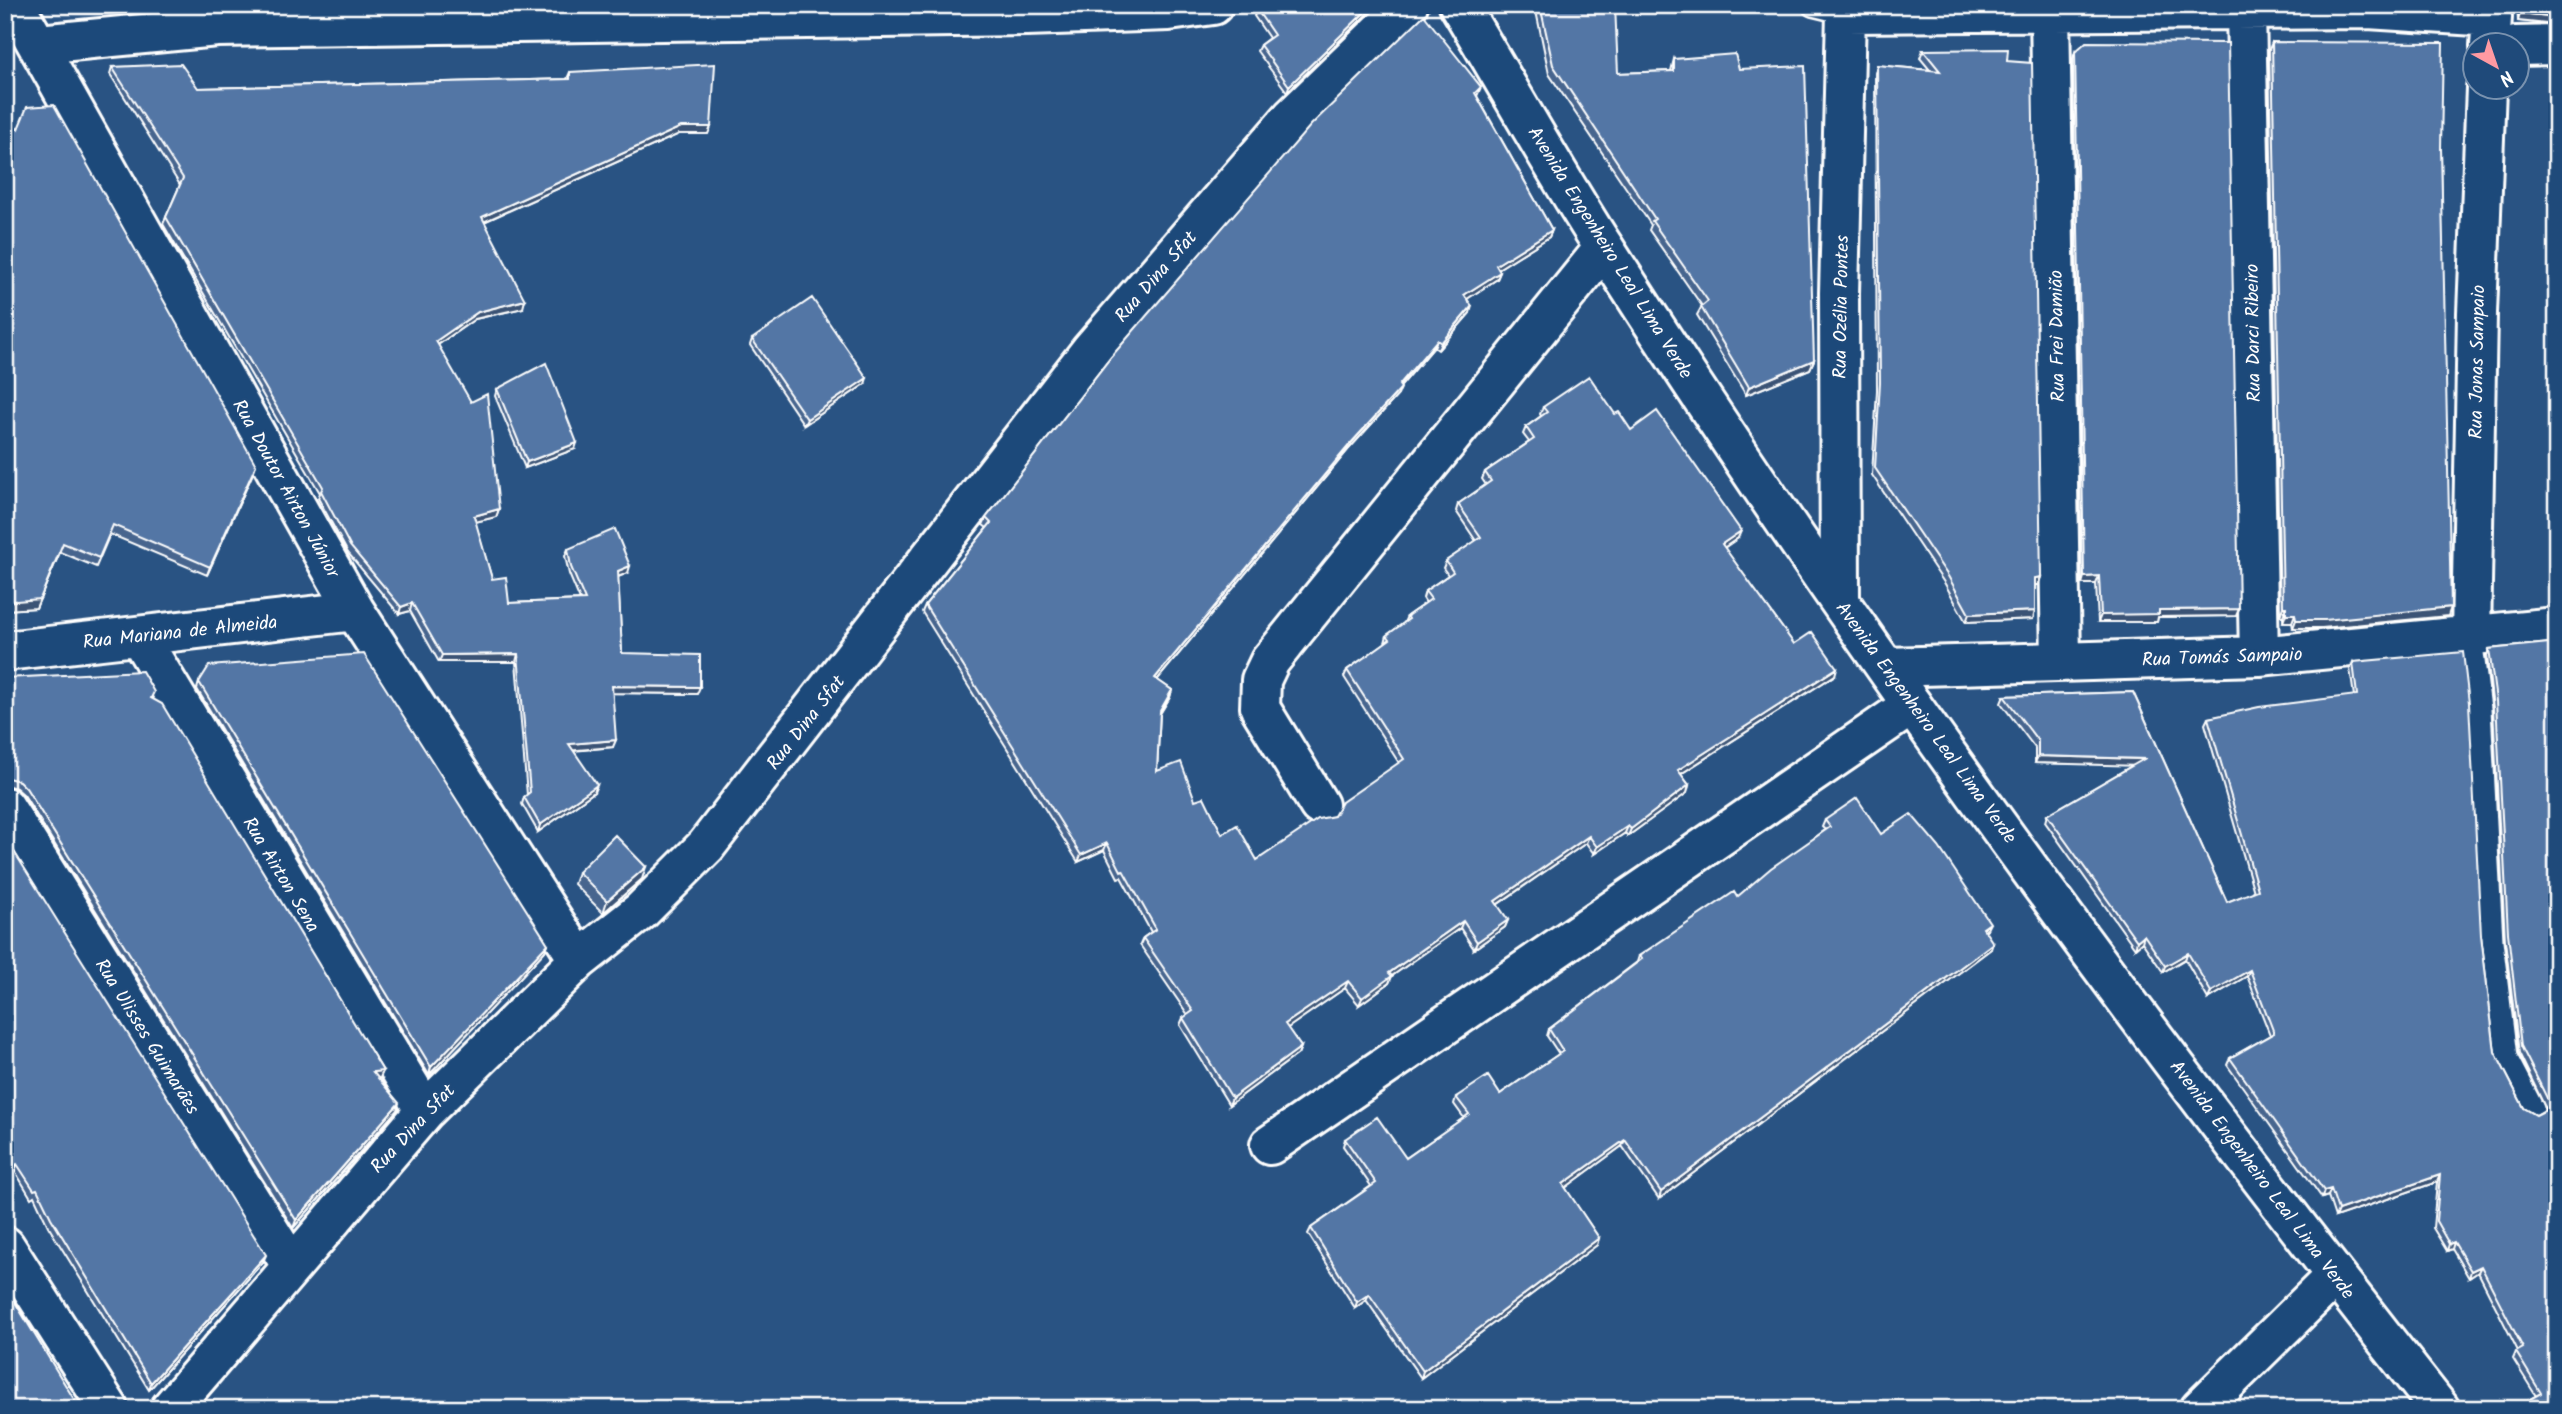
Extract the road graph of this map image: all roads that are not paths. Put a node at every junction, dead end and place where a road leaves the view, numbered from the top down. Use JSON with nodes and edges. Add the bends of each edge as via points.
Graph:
{"nodes":[{"id":1,"x":15,"y":5,"type":"edge"},
{"id":2,"x":1213,"y":5,"type":"edge"},
{"id":3,"x":1408,"y":5,"type":"edge"},
{"id":4,"x":1459,"y":5,"type":"edge"},
{"id":5,"x":1830,"y":9,"type":"edge"},
{"id":6,"x":2246,"y":10,"type":"junction"},
{"id":7,"x":2050,"y":11,"type":"junction"},
{"id":8,"x":2497,"y":23,"type":"edge"},
{"id":9,"x":39,"y":44,"type":"junction"},
{"id":10,"x":2557,"y":45,"type":"edge"},
{"id":11,"x":2530,"y":46,"type":"edge"},
{"id":12,"x":2485,"y":102,"type":"edge"},
{"id":13,"x":1604,"y":248,"type":"junction"},
{"id":14,"x":1840,"y":601,"type":"junction"},
{"id":15,"x":355,"y":611,"type":"junction"},
{"id":16,"x":2557,"y":628,"type":"edge"},
{"id":17,"x":139,"y":636,"type":"junction"},
{"id":18,"x":2471,"y":638,"type":"junction"},
{"id":19,"x":5,"y":651,"type":"edge"},
{"id":20,"x":2259,"y":656,"type":"junction"},
{"id":21,"x":2061,"y":661,"type":"junction"},
{"id":22,"x":1886,"y":667,"type":"junction"},
{"id":23,"x":1912,"y":705,"type":"junction"},
{"id":24,"x":1319,"y":805,"type":"dead end"},
{"id":25,"x":5,"y":807,"type":"edge"},
{"id":26,"x":579,"y":960,"type":"junction"},
{"id":27,"x":2533,"y":1109,"type":"dead end"},
{"id":28,"x":425,"y":1111,"type":"junction"},
{"id":29,"x":1270,"y":1145,"type":"dead end"},
{"id":30,"x":5,"y":1246,"type":"edge"},
{"id":31,"x":291,"y":1265,"type":"junction"},
{"id":32,"x":2335,"y":1276,"type":"junction"},
{"id":33,"x":109,"y":1409,"type":"edge"},
{"id":34,"x":170,"y":1409,"type":"edge"},
{"id":35,"x":2200,"y":1409,"type":"edge"},
{"id":36,"x":2440,"y":1409,"type":"edge"}],
"edges":[{"from":1,"to":9,"type":"street","name":"Rua Doutor Airton Júnior"},
{"from":2,"to":9,"type":"street","via":[[1027,16],[217,27]]},
{"from":3,"to":26,"type":"street","name":"Rua Dina Sfat","via":[[1292,117],[1091,351],[706,846],[641,911]]},
{"from":4,"to":13,"type":"street","name":"Avenida Engenheiro Leal Lima Verde"},
{"from":5,"to":7,"type":"street"},
{"from":5,"to":14,"type":"street","name":"Rua Ozélia Pontes","via":[[1839,293]]},
{"from":6,"to":7,"type":"street"},
{"from":6,"to":8,"type":"street","via":[[2368,9]]},
{"from":6,"to":20,"type":"street","name":"Rua Darci Ribeiro"},
{"from":7,"to":21,"type":"street","name":"Rua Frei Damião"},
{"from":9,"to":15,"type":"street","name":"Rua Doutor Airton Júnior"},
{"from":10,"to":11,"type":"street"},
{"from":12,"to":18,"type":"street","name":"Rua Jonas Sampaio"},
{"from":13,"to":14,"type":"street","name":"Avenida Engenheiro Leal Lima Verde"},
{"from":13,"to":24,"type":"street","via":[[1270,661],[1261,680],[1260,708]]},
{"from":14,"to":22,"type":"street","name":"Avenida Engenheiro Leal Lima Verde"},
{"from":15,"to":17,"type":"street","name":"Rua Mariana de Almeida"},
{"from":15,"to":26,"type":"street","name":"Rua Doutor Airton Júnior"},
{"from":16,"to":18,"type":"street","name":"Rua Tomás Sampaio"},
{"from":17,"to":19,"type":"street","name":"Rua Mariana de Almeida"},
{"from":17,"to":28,"type":"street","name":"Rua Airton Sena"},
{"from":18,"to":20,"type":"street","name":"Rua Tomás Sampaio"},
{"from":18,"to":27,"type":"lane","via":[[2480,709],[2492,941],[2506,1057]]},
{"from":20,"to":21,"type":"street","name":"Rua Tomás Sampaio"},
{"from":21,"to":22,"type":"street","name":"Rua Tomás Sampaio"},
{"from":22,"to":23,"type":"street","name":"Avenida Engenheiro Leal Lima Verde"},
{"from":23,"to":29,"type":"street"},
{"from":23,"to":32,"type":"street","name":"Avenida Engenheiro Leal Lima Verde"},
{"from":25,"to":31,"type":"street","name":"Rua Ulisses Guimarães"},
{"from":26,"to":28,"type":"street","name":"Rua Dina Sfat"},
{"from":28,"to":31,"type":"street","name":"Rua Dina Sfat"},
{"from":30,"to":33,"type":"street"},
{"from":31,"to":34,"type":"street","name":"Rua Dina Sfat"},
{"from":32,"to":35,"type":"street"},
{"from":32,"to":36,"type":"street","name":"Avenida Engenheiro Leal Lima Verde"}]}
